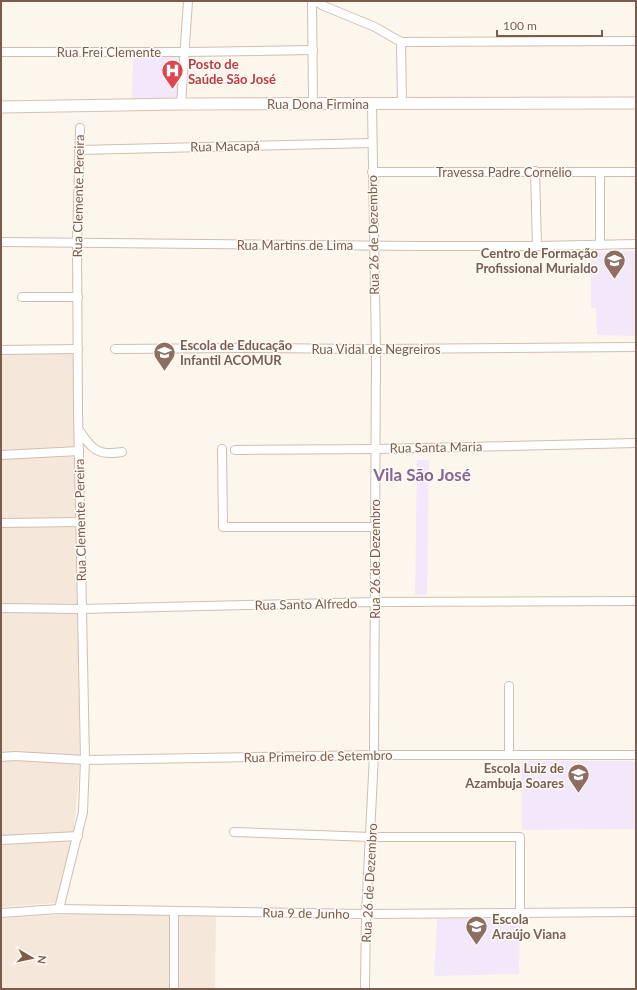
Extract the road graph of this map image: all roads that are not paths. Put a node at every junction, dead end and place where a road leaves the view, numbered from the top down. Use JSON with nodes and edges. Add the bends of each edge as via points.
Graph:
{"nodes":[{"id":1,"x":188,"y":1,"type":"edge"},
{"id":2,"x":314,"y":1,"type":"edge"},
{"id":3,"x":636,"y":41,"type":"edge"},
{"id":4,"x":401,"y":42,"type":"junction"},
{"id":5,"x":313,"y":50,"type":"junction"},
{"id":6,"x":1,"y":52,"type":"edge"},
{"id":7,"x":185,"y":52,"type":"junction"},
{"id":8,"x":636,"y":103,"type":"edge"},
{"id":9,"x":181,"y":104,"type":"junction"},
{"id":10,"x":313,"y":104,"type":"junction"},
{"id":11,"x":402,"y":104,"type":"junction"},
{"id":12,"x":372,"y":105,"type":"junction"},
{"id":13,"x":1,"y":107,"type":"edge"},
{"id":14,"x":80,"y":128,"type":"dead end"},
{"id":15,"x":372,"y":143,"type":"junction"},
{"id":16,"x":79,"y":150,"type":"junction"},
{"id":17,"x":535,"y":171,"type":"junction"},
{"id":18,"x":372,"y":172,"type":"junction"},
{"id":19,"x":600,"y":172,"type":"junction"},
{"id":20,"x":636,"y":172,"type":"edge"},
{"id":21,"x":1,"y":242,"type":"edge"},
{"id":22,"x":77,"y":243,"type":"junction"},
{"id":23,"x":636,"y":244,"type":"edge"},
{"id":24,"x":600,"y":245,"type":"junction"},
{"id":25,"x":374,"y":246,"type":"junction"},
{"id":26,"x":537,"y":246,"type":"junction"},
{"id":27,"x":22,"y":297,"type":"dead end"},
{"id":28,"x":78,"y":297,"type":"junction"},
{"id":29,"x":636,"y":347,"type":"edge"},
{"id":30,"x":78,"y":349,"type":"junction"},
{"id":31,"x":115,"y":349,"type":"dead end"},
{"id":32,"x":376,"y":349,"type":"junction"},
{"id":33,"x":1,"y":350,"type":"edge"},
{"id":34,"x":78,"y":429,"type":"junction"},
{"id":35,"x":636,"y":443,"type":"edge"},
{"id":36,"x":376,"y":449,"type":"junction"},
{"id":37,"x":222,"y":450,"type":"dead end"},
{"id":38,"x":235,"y":450,"type":"dead end"},
{"id":39,"x":79,"y":451,"type":"junction"},
{"id":40,"x":122,"y":452,"type":"dead end"},
{"id":41,"x":1,"y":455,"type":"edge"},
{"id":42,"x":81,"y":522,"type":"junction"},
{"id":43,"x":1,"y":523,"type":"edge"},
{"id":44,"x":375,"y":526,"type":"junction"},
{"id":45,"x":636,"y":601,"type":"edge"},
{"id":46,"x":375,"y":602,"type":"junction"},
{"id":47,"x":1,"y":608,"type":"edge"},
{"id":48,"x":81,"y":609,"type":"junction"},
{"id":49,"x":509,"y":686,"type":"dead end"},
{"id":50,"x":509,"y":754,"type":"junction"},
{"id":51,"x":636,"y":754,"type":"edge"},
{"id":52,"x":374,"y":755,"type":"junction"},
{"id":53,"x":1,"y":757,"type":"edge"},
{"id":54,"x":85,"y":760,"type":"junction"},
{"id":55,"x":234,"y":832,"type":"dead end"},
{"id":56,"x":78,"y":836,"type":"junction"},
{"id":57,"x":371,"y":837,"type":"junction"},
{"id":58,"x":1,"y":840,"type":"edge"},
{"id":59,"x":59,"y":909,"type":"junction"},
{"id":60,"x":174,"y":911,"type":"junction"},
{"id":61,"x":636,"y":912,"type":"edge"},
{"id":62,"x":1,"y":913,"type":"edge"},
{"id":63,"x":520,"y":913,"type":"junction"},
{"id":64,"x":366,"y":914,"type":"junction"},
{"id":65,"x":174,"y":989,"type":"edge"},
{"id":66,"x":365,"y":989,"type":"edge"}],
"edges":[{"from":1,"to":7,"type":"street"},
{"from":2,"to":4,"type":"street","via":[[375,27]]},
{"from":2,"to":5,"type":"street"},
{"from":3,"to":4,"type":"street"},
{"from":4,"to":11,"type":"street"},
{"from":5,"to":7,"type":"street","name":"Rua Frei Clemente"},
{"from":5,"to":10,"type":"street"},
{"from":6,"to":7,"type":"street","name":"Rua Frei Clemente"},
{"from":7,"to":9,"type":"street"},
{"from":8,"to":11,"type":"street","name":"Rua Dona Firmina"},
{"from":9,"to":10,"type":"street","name":"Rua Dona Firmina"},
{"from":9,"to":13,"type":"street","name":"Rua Dona Firmina"},
{"from":10,"to":12,"type":"street","name":"Rua Dona Firmina"},
{"from":11,"to":12,"type":"street","name":"Rua Dona Firmina"},
{"from":12,"to":15,"type":"street","name":"Rua 26 de Dezembro"},
{"from":14,"to":16,"type":"street","name":"Rua Clemente Pereira"},
{"from":15,"to":16,"type":"street","name":"Rua Macapá"},
{"from":15,"to":18,"type":"street","name":"Rua 26 de Dezembro"},
{"from":16,"to":22,"type":"street","name":"Rua Clemente Pereira"},
{"from":17,"to":18,"type":"street","name":"Travessa Padre Cornélio"},
{"from":17,"to":19,"type":"street","name":"Travessa Padre Cornélio"},
{"from":17,"to":26,"type":"street"},
{"from":18,"to":25,"type":"street","name":"Rua 26 de Dezembro"},
{"from":19,"to":20,"type":"street","name":"Travessa Padre Cornélio"},
{"from":19,"to":24,"type":"street"},
{"from":21,"to":22,"type":"street","name":"Rua Martins de Lima"},
{"from":22,"to":25,"type":"street","name":"Rua Martins de Lima"},
{"from":22,"to":28,"type":"street","name":"Rua Clemente Pereira"},
{"from":23,"to":24,"type":"street","name":"Rua Martins de Lima"},
{"from":24,"to":26,"type":"street","name":"Rua Martins de Lima"},
{"from":25,"to":26,"type":"street","name":"Rua Martins de Lima"},
{"from":25,"to":32,"type":"street","name":"Rua 26 de Dezembro"},
{"from":27,"to":28,"type":"street"},
{"from":28,"to":30,"type":"street","name":"Rua Clemente Pereira"},
{"from":29,"to":32,"type":"street","name":"Rua Vidal de Negreiros"},
{"from":30,"to":33,"type":"street"},
{"from":30,"to":34,"type":"street","name":"Rua Clemente Pereira"},
{"from":31,"to":32,"type":"street","name":"Rua Vidal de Negreiros"},
{"from":32,"to":36,"type":"street","name":"Rua 26 de Dezembro"},
{"from":34,"to":39,"type":"street","name":"Rua Clemente Pereira"},
{"from":34,"to":40,"type":"street","via":[[87,442],[99,452]]},
{"from":35,"to":36,"type":"street","name":"Rua Santa Maria"},
{"from":36,"to":38,"type":"street","name":"Rua Santa Maria"},
{"from":36,"to":44,"type":"street","name":"Rua 26 de Dezembro"},
{"from":37,"to":44,"type":"street","via":[[223,527]]},
{"from":39,"to":41,"type":"street"},
{"from":39,"to":42,"type":"street","name":"Rua Clemente Pereira"},
{"from":42,"to":43,"type":"street"},
{"from":42,"to":48,"type":"street","name":"Rua Clemente Pereira"},
{"from":44,"to":46,"type":"street","name":"Rua 26 de Dezembro"},
{"from":45,"to":46,"type":"street","name":"Rua Santo Alfredo"},
{"from":46,"to":48,"type":"street","name":"Rua Santo Alfredo"},
{"from":46,"to":52,"type":"street","name":"Rua 26 de Dezembro"},
{"from":47,"to":48,"type":"street","name":"Rua Santo Alfredo"},
{"from":48,"to":54,"type":"street","name":"Rua Clemente Pereira"},
{"from":49,"to":50,"type":"street"},
{"from":50,"to":51,"type":"street","name":"Rua Primeiro de Setembro"},
{"from":50,"to":52,"type":"street","name":"Rua Primeiro de Setembro"},
{"from":52,"to":54,"type":"street","name":"Rua Primeiro de Setembro"},
{"from":52,"to":57,"type":"street","name":"Rua 26 de Dezembro"},
{"from":53,"to":54,"type":"street","name":"Rua Primeiro de Setembro"},
{"from":54,"to":56,"type":"street","name":"Rua Clemente Pereira","via":[[83,812]]},
{"from":55,"to":57,"type":"street"},
{"from":56,"to":58,"type":"street"},
{"from":56,"to":59,"type":"street","name":"Rua Clemente Pereira"},
{"from":57,"to":63,"type":"street","via":[[520,837]]},
{"from":57,"to":64,"type":"street","name":"Rua 26 de Dezembro"},
{"from":59,"to":60,"type":"street","name":"Rua 9 de Junho"},
{"from":59,"to":62,"type":"street","name":"Rua 9 de Junho"},
{"from":60,"to":64,"type":"street","name":"Rua 9 de Junho"},
{"from":60,"to":65,"type":"street"},
{"from":61,"to":63,"type":"street","name":"Rua 9 de Junho"},
{"from":63,"to":64,"type":"street","name":"Rua 9 de Junho"},
{"from":64,"to":66,"type":"street","name":"Rua 26 de Dezembro"}]}
